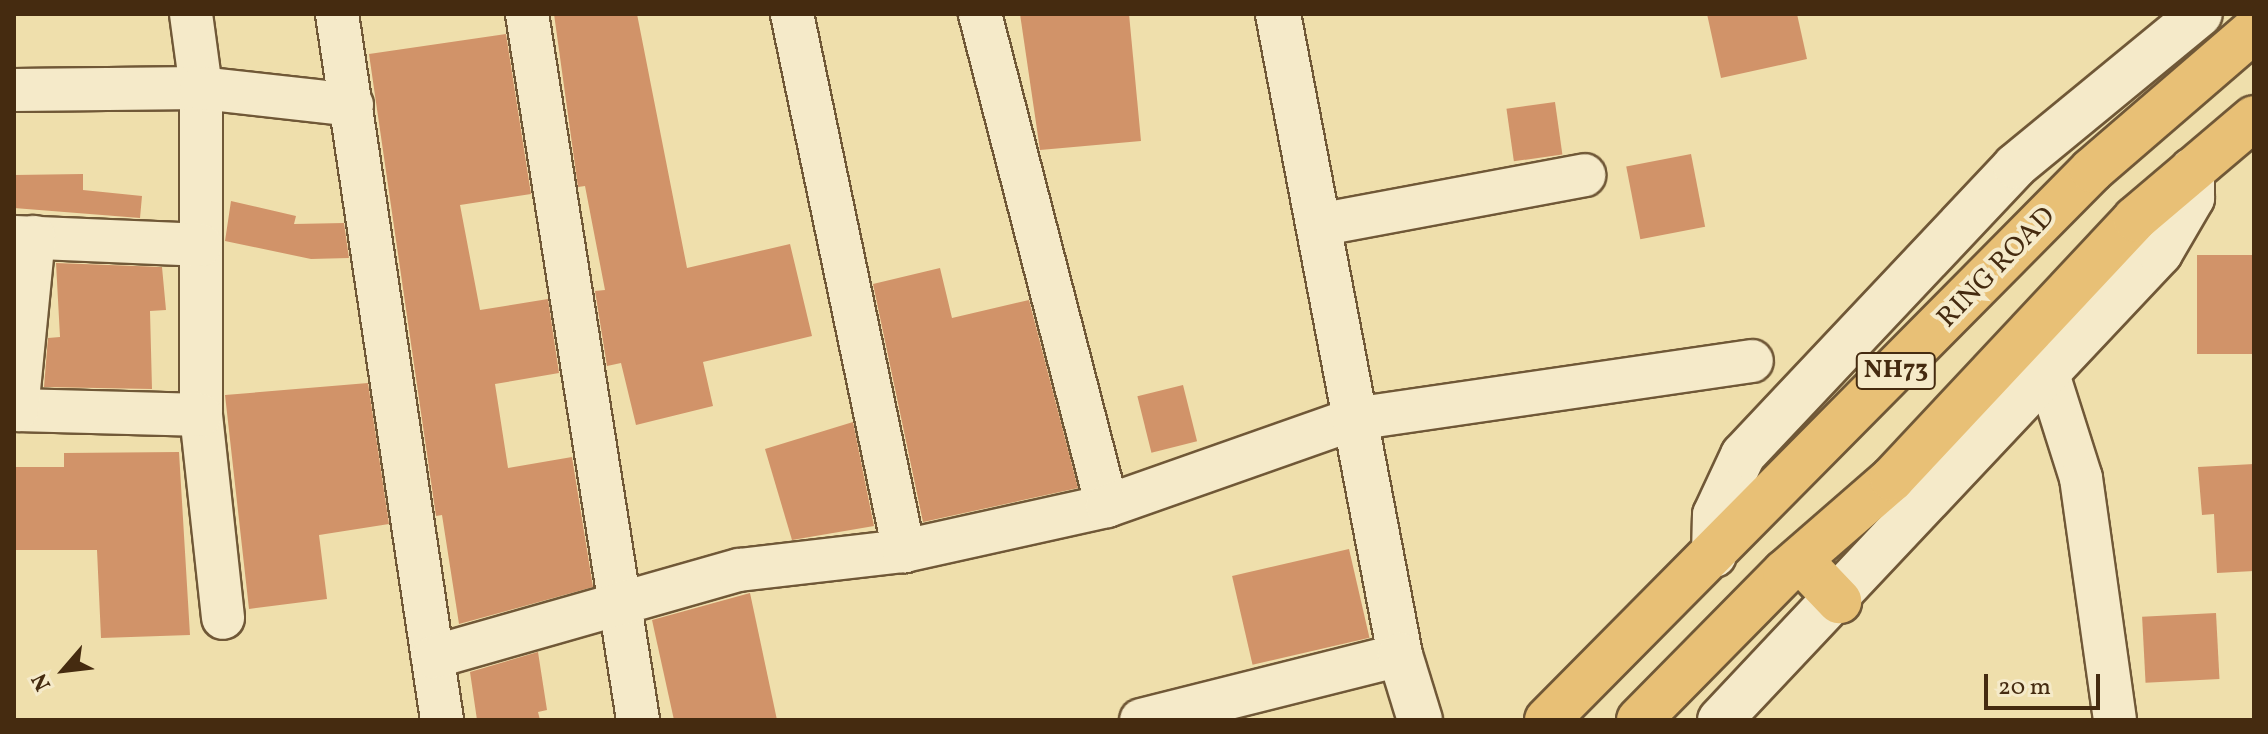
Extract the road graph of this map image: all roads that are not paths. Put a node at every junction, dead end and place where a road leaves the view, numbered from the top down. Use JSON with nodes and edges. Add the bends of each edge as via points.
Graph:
{"nodes":[{"id":1,"x":191,"y":14,"type":"edge"},
{"id":2,"x":337,"y":14,"type":"edge"},
{"id":3,"x":527,"y":14,"type":"edge"},
{"id":4,"x":792,"y":14,"type":"edge"},
{"id":5,"x":980,"y":14,"type":"edge"},
{"id":6,"x":1278,"y":14,"type":"edge"},
{"id":7,"x":2200,"y":14,"type":"edge"},
{"id":8,"x":2254,"y":30,"type":"edge"},
{"id":9,"x":201,"y":88,"type":"junction"},
{"id":10,"x":14,"y":90,"type":"edge"},
{"id":11,"x":352,"y":105,"type":"junction"},
{"id":12,"x":2254,"y":118,"type":"edge"},
{"id":13,"x":2192,"y":170,"type":"junction"},
{"id":14,"x":1584,"y":175,"type":"dead end"},
{"id":15,"x":1318,"y":225,"type":"junction"},
{"id":16,"x":24,"y":237,"type":"edge"},
{"id":17,"x":201,"y":245,"type":"junction"},
{"id":18,"x":1752,"y":361,"type":"dead end"},
{"id":19,"x":2048,"y":374,"type":"junction"},
{"id":20,"x":16,"y":410,"type":"edge"},
{"id":21,"x":201,"y":415,"type":"junction"},
{"id":22,"x":1354,"y":419,"type":"junction"},
{"id":23,"x":1107,"y":506,"type":"junction"},
{"id":24,"x":904,"y":551,"type":"junction"},
{"id":25,"x":1714,"y":555,"type":"junction"},
{"id":26,"x":1800,"y":560,"type":"junction"},
{"id":27,"x":618,"y":599,"type":"junction"},
{"id":28,"x":1839,"y":601,"type":"junction"},
{"id":29,"x":223,"y":618,"type":"dead end"},
{"id":30,"x":1400,"y":655,"type":"junction"},
{"id":31,"x":433,"y":657,"type":"junction"},
{"id":32,"x":1730,"y":717,"type":"edge"},
{"id":33,"x":442,"y":720,"type":"edge"},
{"id":34,"x":638,"y":720,"type":"edge"},
{"id":35,"x":1141,"y":720,"type":"edge"},
{"id":36,"x":1420,"y":720,"type":"edge"},
{"id":37,"x":1547,"y":720,"type":"edge"},
{"id":38,"x":1639,"y":720,"type":"edge"},
{"id":39,"x":2115,"y":720,"type":"edge"}],
"edges":[{"from":1,"to":9,"type":"street"},
{"from":2,"to":11,"type":"street"},
{"from":3,"to":27,"type":"street"},
{"from":4,"to":24,"type":"street"},
{"from":5,"to":23,"type":"street"},
{"from":6,"to":15,"type":"street"},
{"from":7,"to":25,"type":"street","via":[[2015,166],[1743,455],[1715,515]]},
{"from":8,"to":25,"type":"highway","name":"RING ROAD","number":"NH73","via":[[2092,170]]},
{"from":9,"to":10,"type":"street"},
{"from":9,"to":11,"type":"street"},
{"from":9,"to":17,"type":"street"},
{"from":11,"to":31,"type":"street"},
{"from":12,"to":13,"type":"highway","number":"NH73"},
{"from":13,"to":19,"type":"street","via":[[2192,198],[2160,253]]},
{"from":13,"to":26,"type":"highway","number":"NH73","via":[[2135,219],[1892,479]]},
{"from":14,"to":15,"type":"street"},
{"from":15,"to":22,"type":"street"},
{"from":16,"to":17,"type":"street"},
{"from":16,"to":20,"type":"street"},
{"from":17,"to":21,"type":"street"},
{"from":18,"to":22,"type":"street"},
{"from":19,"to":28,"type":"street"},
{"from":19,"to":39,"type":"street","via":[[2081,478]]},
{"from":20,"to":21,"type":"street"},
{"from":21,"to":29,"type":"street"},
{"from":22,"to":23,"type":"street"},
{"from":22,"to":30,"type":"street"},
{"from":23,"to":24,"type":"street"},
{"from":24,"to":27,"type":"street","via":[[739,570]]},
{"from":25,"to":37,"type":"highway","name":"RING ROAD","number":"NH73"},
{"from":26,"to":28,"type":"highway"},
{"from":26,"to":38,"type":"highway","number":"NH73"},
{"from":27,"to":31,"type":"street"},
{"from":27,"to":34,"type":"street"},
{"from":28,"to":32,"type":"street"},
{"from":30,"to":35,"type":"street"},
{"from":30,"to":36,"type":"street"},
{"from":31,"to":33,"type":"street"}]}
